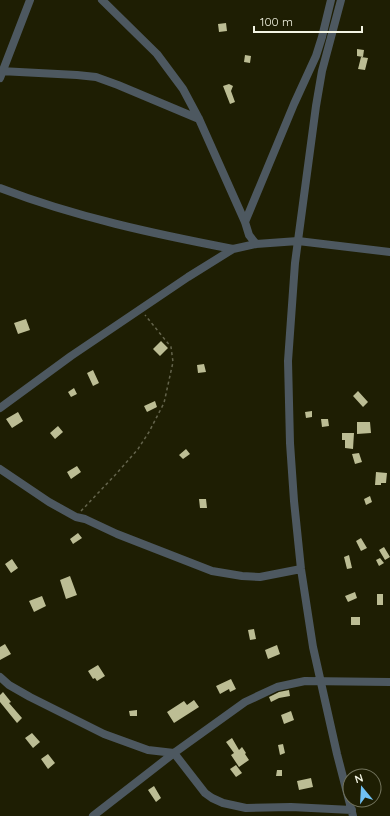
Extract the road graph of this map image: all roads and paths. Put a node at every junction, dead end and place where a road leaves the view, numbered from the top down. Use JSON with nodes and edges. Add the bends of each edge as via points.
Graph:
{"nodes":[{"id":1,"x":30,"y":0,"type":"edge"},
{"id":2,"x":102,"y":0,"type":"edge"},
{"id":3,"x":331,"y":0,"type":"edge"},
{"id":4,"x":340,"y":0,"type":"edge"},
{"id":5,"x":1,"y":74,"type":"edge"},
{"id":6,"x":199,"y":119,"type":"junction"},
{"id":7,"x":0,"y":188,"type":"edge"},
{"id":8,"x":245,"y":222,"type":"junction"},
{"id":9,"x":298,"y":241,"type":"junction"},
{"id":10,"x":256,"y":244,"type":"junction"},
{"id":11,"x":233,"y":249,"type":"junction"},
{"id":12,"x":390,"y":252,"type":"edge"},
{"id":13,"x":141,"y":309,"type":"junction"},
{"id":14,"x":0,"y":408,"type":"edge"},
{"id":15,"x":0,"y":470,"type":"edge"},
{"id":16,"x":76,"y":517,"type":"junction"},
{"id":17,"x":301,"y":569,"type":"junction"},
{"id":18,"x":0,"y":677,"type":"edge"},
{"id":19,"x":320,"y":681,"type":"junction"},
{"id":20,"x":390,"y":682,"type":"edge"},
{"id":21,"x":174,"y":753,"type":"junction"},
{"id":22,"x":352,"y":813,"type":"edge"},
{"id":23,"x":100,"y":814,"type":"edge"}],
"edges":[{"from":1,"to":5,"type":"street"},
{"from":2,"to":6,"type":"street","via":[[157,54],[183,89]]},
{"from":3,"to":8,"type":"street","via":[[316,56]]},
{"from":4,"to":9,"type":"street","via":[[322,71]]},
{"from":5,"to":6,"type":"street","via":[[77,75],[96,78]]},
{"from":6,"to":8,"type":"street"},
{"from":7,"to":11,"type":"street","via":[[128,227]]},
{"from":8,"to":10,"type":"street","via":[[249,235]]},
{"from":9,"to":10,"type":"street"},
{"from":9,"to":12,"type":"street"},
{"from":9,"to":17,"type":"street","via":[[288,361],[290,443]]},
{"from":10,"to":11,"type":"street"},
{"from":11,"to":13,"type":"street"},
{"from":13,"to":14,"type":"street"},
{"from":13,"to":16,"type":"path","via":[[171,347],[173,362],[164,403],[138,448]]},
{"from":15,"to":16,"type":"street"},
{"from":16,"to":17,"type":"street","via":[[222,574],[260,577]]},
{"from":17,"to":19,"type":"street"},
{"from":18,"to":21,"type":"street","via":[[30,697],[104,734],[148,750]]},
{"from":19,"to":20,"type":"street"},
{"from":19,"to":21,"type":"street","via":[[293,683],[256,696]]},
{"from":19,"to":22,"type":"street"},
{"from":21,"to":22,"type":"street","via":[[205,793],[223,803],[246,808],[310,808]]},
{"from":21,"to":23,"type":"street"}]}
